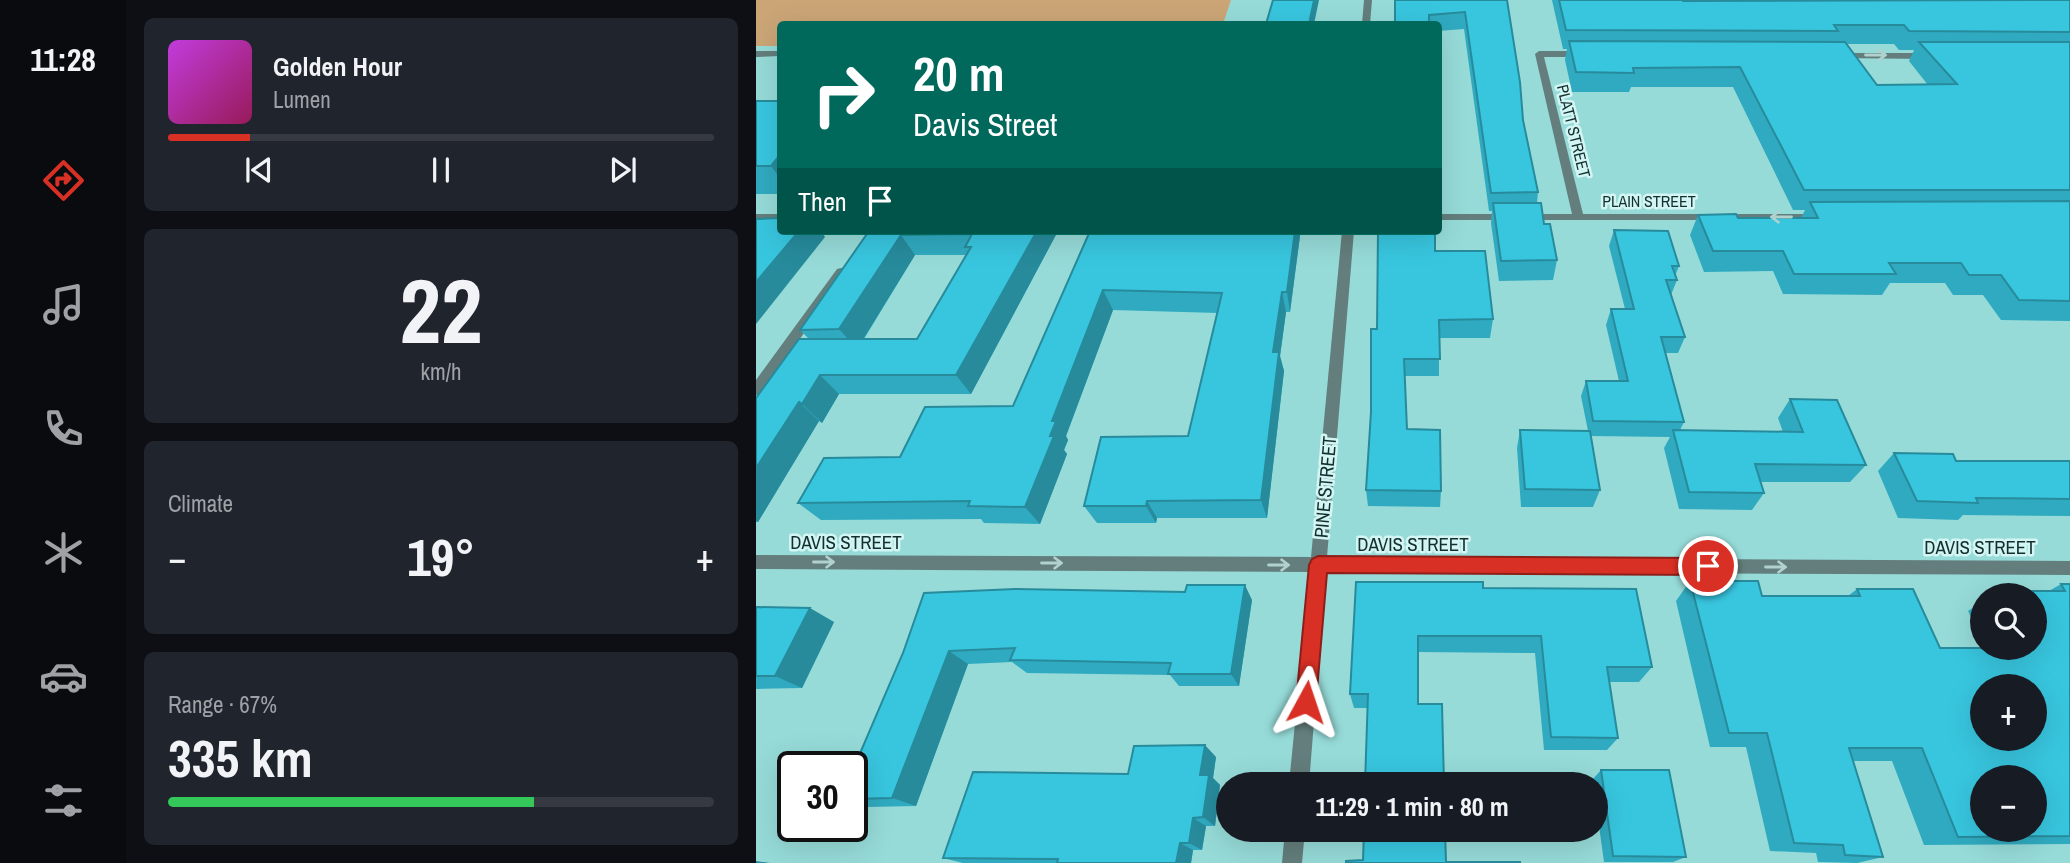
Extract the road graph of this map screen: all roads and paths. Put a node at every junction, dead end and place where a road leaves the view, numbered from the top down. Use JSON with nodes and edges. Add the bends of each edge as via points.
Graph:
{"nodes":[{"id":1,"x":1368,"y":0,"type":"edge"},
{"id":2,"x":1366,"y":21,"type":"edge"},
{"id":3,"x":756,"y":54,"type":"edge"},
{"id":4,"x":777,"y":54,"type":"edge"},
{"id":5,"x":1593,"y":54,"type":"edge"},
{"id":6,"x":1825,"y":55,"type":"edge"},
{"id":7,"x":1934,"y":56,"type":"edge"},
{"id":8,"x":1838,"y":216,"type":"edge"},
{"id":9,"x":756,"y":217,"type":"edge"},
{"id":10,"x":777,"y":217,"type":"edge"},
{"id":11,"x":1442,"y":217,"type":"edge"},
{"id":12,"x":1578,"y":217,"type":"junction"},
{"id":13,"x":1348,"y":235,"type":"edge"},
{"id":14,"x":846,"y":265,"type":"edge"},
{"id":15,"x":756,"y":390,"type":"edge"},
{"id":16,"x":756,"y":562,"type":"edge"},
{"id":17,"x":1318,"y":565,"type":"junction"},
{"id":18,"x":2070,"y":568,"type":"edge"},
{"id":19,"x":1300,"y":772,"type":"edge"},
{"id":20,"x":1294,"y":842,"type":"edge"},
{"id":21,"x":1292,"y":863,"type":"edge"}],
"edges":[{"from":1,"to":2,"type":"street"},
{"from":3,"to":4,"type":"street"},
{"from":5,"to":12,"type":"street","name":"PLATT STREET","via":[[1539,54]]},
{"from":6,"to":7,"type":"street","one_way":true},
{"from":8,"to":12,"type":"street","name":"PLAIN STREET","one_way":true},
{"from":9,"to":10,"type":"street"},
{"from":11,"to":12,"type":"street","name":"PLAIN STREET"},
{"from":13,"to":17,"type":"street","name":"PINE STREET"},
{"from":14,"to":15,"type":"street"},
{"from":16,"to":17,"type":"street","name":"DAVIS STREET","one_way":true},
{"from":17,"to":18,"type":"street","name":"DAVIS STREET","one_way":true},
{"from":17,"to":19,"type":"street","name":"PINE STREET"},
{"from":20,"to":21,"type":"street"}]}
